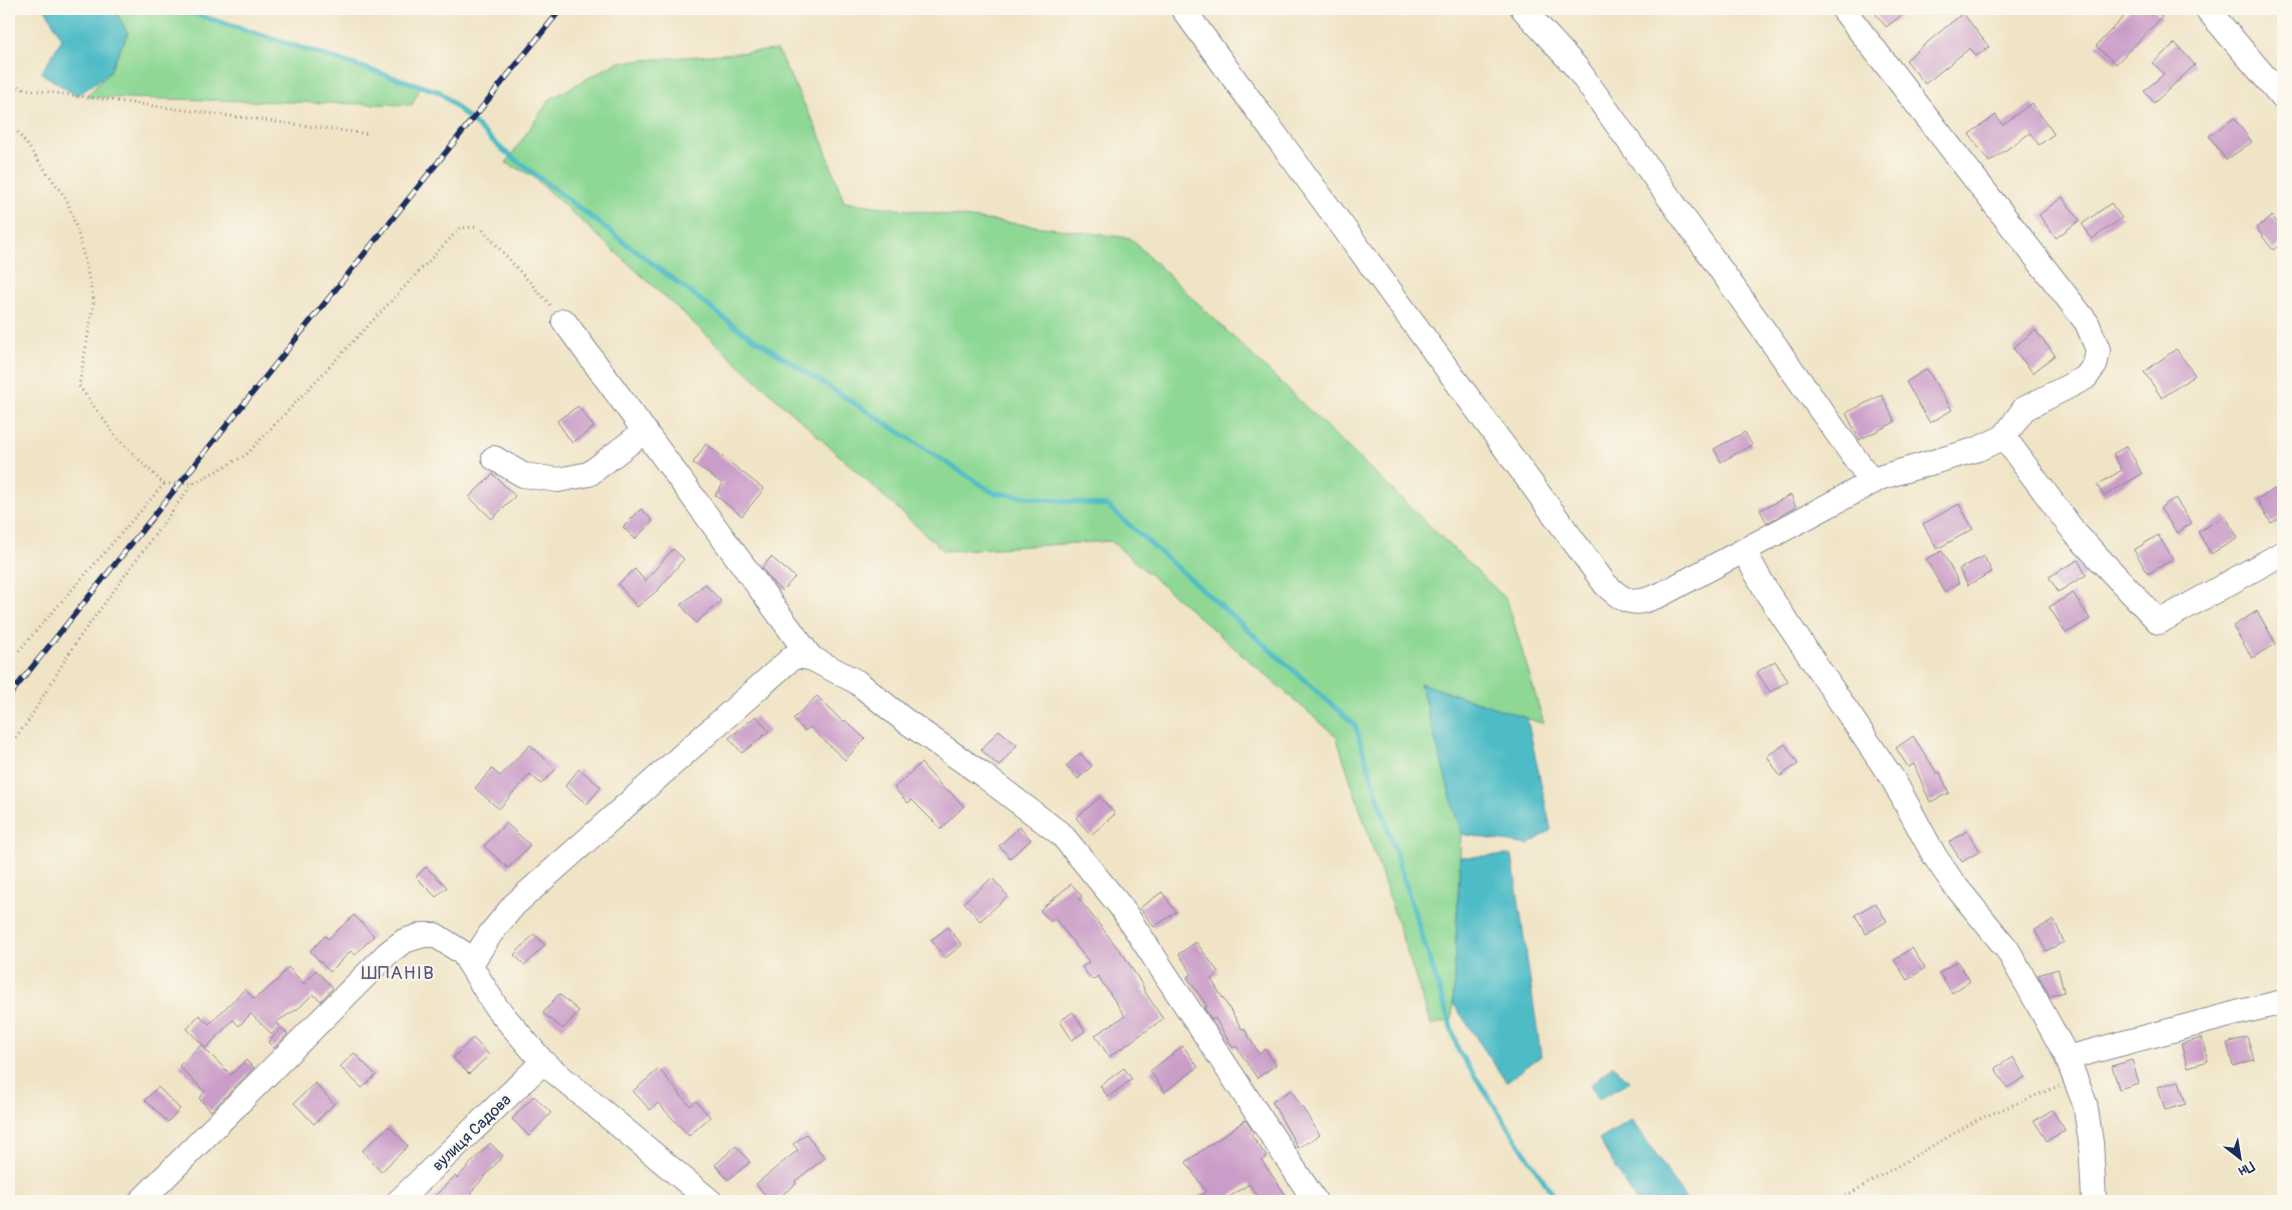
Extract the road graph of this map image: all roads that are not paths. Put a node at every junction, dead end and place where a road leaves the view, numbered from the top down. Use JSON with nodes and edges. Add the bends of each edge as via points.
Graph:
{"nodes":[{"id":1,"x":1183,"y":9,"type":"edge"},
{"id":2,"x":1524,"y":9,"type":"edge"},
{"id":3,"x":1843,"y":9,"type":"edge"},
{"id":4,"x":2207,"y":9,"type":"edge"},
{"id":5,"x":2283,"y":98,"type":"edge"},
{"id":6,"x":564,"y":321,"type":"road end"},
{"id":7,"x":645,"y":431,"type":"junction"},
{"id":8,"x":2004,"y":437,"type":"junction"},
{"id":9,"x":494,"y":458,"type":"dead end"},
{"id":10,"x":1872,"y":482,"type":"junction"},
{"id":11,"x":1744,"y":551,"type":"junction"},
{"id":12,"x":2283,"y":553,"type":"edge"},
{"id":13,"x":811,"y":658,"type":"junction"},
{"id":14,"x":471,"y":964,"type":"junction"},
{"id":15,"x":2283,"y":1002,"type":"edge"},
{"id":16,"x":544,"y":1062,"type":"junction"},
{"id":17,"x":2071,"y":1069,"type":"junction"},
{"id":18,"x":141,"y":1201,"type":"edge"},
{"id":19,"x":399,"y":1201,"type":"edge"},
{"id":20,"x":710,"y":1201,"type":"edge"},
{"id":21,"x":1315,"y":1201,"type":"edge"},
{"id":22,"x":2094,"y":1201,"type":"edge"}],
"edges":[{"from":1,"to":11,"type":"street","via":[[1604,584],[1629,603],[1645,601]]},
{"from":2,"to":10,"type":"street","via":[[1576,67]]},
{"from":3,"to":8,"type":"street","via":[[2087,323],[2098,350],[2095,365],[2085,378],[2024,409]]},
{"from":4,"to":5,"type":"street"},
{"from":6,"to":7,"type":"street"},
{"from":7,"to":9,"type":"street","via":[[589,474],[558,480],[523,476]]},
{"from":7,"to":13,"type":"street"},
{"from":8,"to":10,"type":"street","via":[[1978,449]]},
{"from":8,"to":12,"type":"street","via":[[2076,533],[2159,622]]},
{"from":10,"to":11,"type":"street"},
{"from":11,"to":17,"type":"street","via":[[1768,594],[1894,781],[1934,855],[2007,949]]},
{"from":13,"to":14,"type":"street","via":[[794,656],[521,899],[490,933]]},
{"from":13,"to":21,"type":"street","via":[[857,682],[1062,836],[1121,907]]},
{"from":14,"to":16,"type":"street","via":[[496,1007]]},
{"from":14,"to":18,"type":"street","via":[[463,953],[435,935],[404,941],[388,953]]},
{"from":15,"to":17,"type":"street"},
{"from":16,"to":19,"type":"street","name":"вулиця Садова"},
{"from":16,"to":20,"type":"street"},
{"from":17,"to":22,"type":"street","via":[[2085,1104]]}]}
